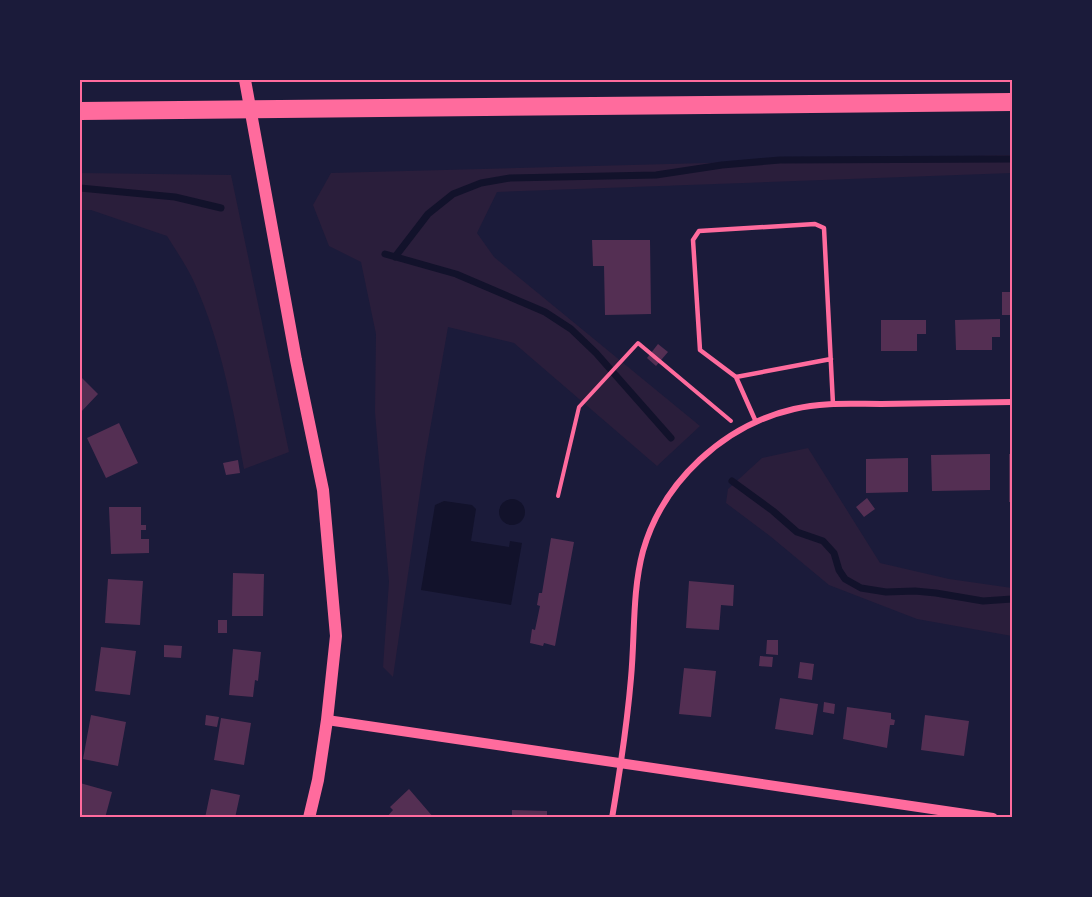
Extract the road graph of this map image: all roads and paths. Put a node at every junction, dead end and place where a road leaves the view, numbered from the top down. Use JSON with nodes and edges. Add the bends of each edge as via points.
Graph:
{"nodes":[{"id":1,"x":245,"y":80,"type":"edge"},
{"id":2,"x":1012,"y":102,"type":"edge"},
{"id":3,"x":80,"y":111,"type":"edge"},
{"id":4,"x":831,"y":359,"type":"junction"},
{"id":5,"x":736,"y":377,"type":"junction"},
{"id":6,"x":1012,"y":402,"type":"edge"},
{"id":7,"x":833,"y":404,"type":"junction"},
{"id":8,"x":756,"y":422,"type":"junction"},
{"id":9,"x":741,"y":429,"type":"junction"},
{"id":10,"x":558,"y":496,"type":"dead end"},
{"id":11,"x":327,"y":720,"type":"junction"},
{"id":12,"x":622,"y":764,"type":"junction"},
{"id":13,"x":309,"y":818,"type":"edge"},
{"id":14,"x":612,"y":818,"type":"edge"},
{"id":15,"x":993,"y":818,"type":"edge"}],
"edges":[{"from":1,"to":11,"type":"main road","via":[[323,490],[336,636]]},
{"from":2,"to":3,"type":"highway"},
{"from":4,"to":5,"type":"lane"},
{"from":4,"to":5,"type":"lane","via":[[824,228],[815,224],[699,231],[693,240],[700,350]]},
{"from":4,"to":7,"type":"lane"},
{"from":5,"to":8,"type":"lane"},
{"from":6,"to":7,"type":"street"},
{"from":7,"to":8,"type":"street","via":[[796,408]]},
{"from":8,"to":9,"type":"street"},
{"from":9,"to":10,"type":"path","via":[[638,343],[579,407]]},
{"from":9,"to":12,"type":"street","via":[[710,450],[685,475],[652,523],[642,553],[636,593]]},
{"from":11,"to":12,"type":"street"},
{"from":11,"to":13,"type":"main road"},
{"from":12,"to":14,"type":"street"},
{"from":12,"to":15,"type":"street"}]}
